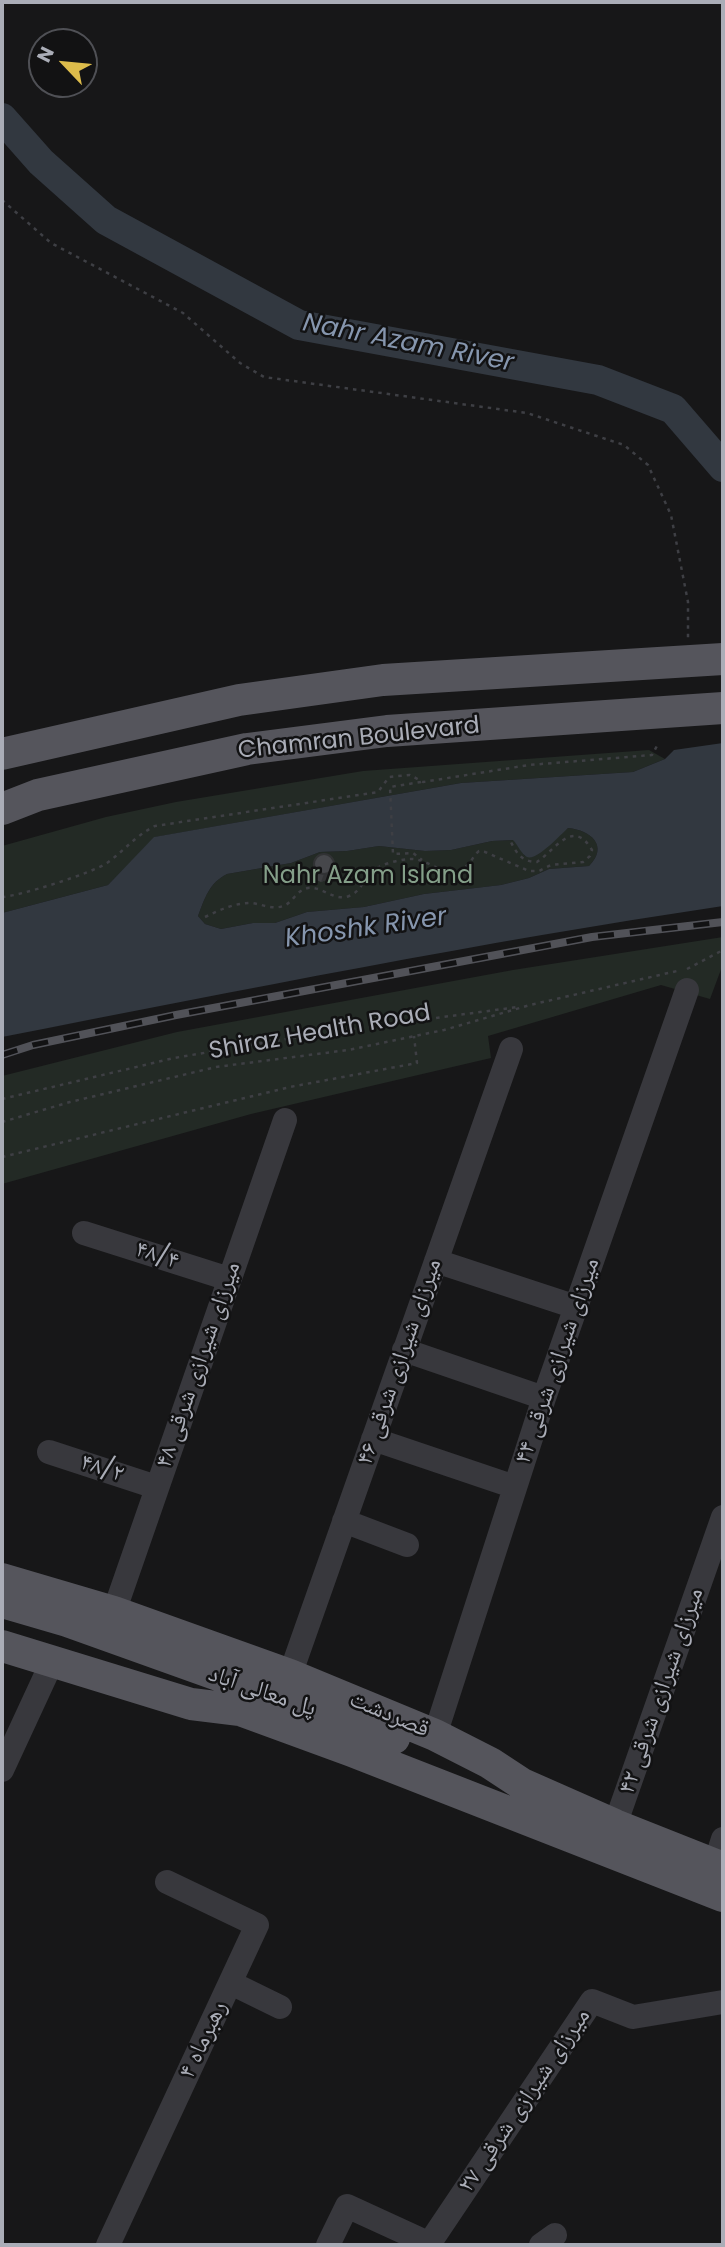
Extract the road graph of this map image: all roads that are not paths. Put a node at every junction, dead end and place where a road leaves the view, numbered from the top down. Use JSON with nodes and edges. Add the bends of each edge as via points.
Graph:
{"nodes":[{"id":1,"x":723,"y":659,"type":"edge"},
{"id":2,"x":723,"y":708,"type":"edge"},
{"id":3,"x":2,"y":754,"type":"edge"},
{"id":4,"x":10,"y":804,"type":"edge"},
{"id":5,"x":687,"y":990,"type":"dead end"},
{"id":6,"x":510,"y":1049,"type":"dead end"},
{"id":7,"x":285,"y":1120,"type":"dead end"},
{"id":8,"x":84,"y":1233,"type":"dead end"},
{"id":9,"x":436,"y":1261,"type":"junction"},
{"id":10,"x":229,"y":1279,"type":"junction"},
{"id":11,"x":576,"y":1307,"type":"junction"},
{"id":12,"x":404,"y":1350,"type":"junction"},
{"id":13,"x":544,"y":1398,"type":"junction"},
{"id":14,"x":373,"y":1439,"type":"junction"},
{"id":15,"x":49,"y":1452,"type":"dead end"},
{"id":16,"x":156,"y":1486,"type":"junction"},
{"id":17,"x":515,"y":1487,"type":"junction"},
{"id":18,"x":723,"y":1517,"type":"edge"},
{"id":19,"x":344,"y":1521,"type":"junction"},
{"id":20,"x":407,"y":1545,"type":"dead end"},
{"id":21,"x":2,"y":1579,"type":"edge"},
{"id":22,"x":2,"y":1602,"type":"edge"},
{"id":23,"x":114,"y":1612,"type":"junction"},
{"id":24,"x":2,"y":1628,"type":"edge"},
{"id":25,"x":2,"y":1646,"type":"edge"},
{"id":26,"x":52,"y":1662,"type":"junction"},
{"id":27,"x":290,"y":1675,"type":"junction"},
{"id":28,"x":240,"y":1710,"type":"junction"},
{"id":29,"x":427,"y":1741,"type":"junction"},
{"id":30,"x":2,"y":1770,"type":"edge"},
{"id":31,"x":615,"y":1825,"type":"junction"},
{"id":32,"x":720,"y":1857,"type":"edge"},
{"id":33,"x":167,"y":1882,"type":"dead end"},
{"id":34,"x":723,"y":1896,"type":"edge"},
{"id":35,"x":231,"y":1983,"type":"junction"},
{"id":36,"x":723,"y":2002,"type":"edge"},
{"id":37,"x":280,"y":2007,"type":"dead end"},
{"id":38,"x":431,"y":2244,"type":"edge"},
{"id":39,"x":108,"y":2245,"type":"edge"},
{"id":40,"x":328,"y":2245,"type":"edge"}],
"edges":[{"from":1,"to":3,"type":"main road","name":"Chamran Boulevard","via":[[383,680],[239,700]]},
{"from":2,"to":4,"type":"main road","name":"Chamran Boulevard","via":[[361,734],[247,749]]},
{"from":5,"to":11,"type":"street","name":"۴۴ میرزای شیرازی شرقی"},
{"from":6,"to":9,"type":"street","name":"۴۶ میرزای شیرازی شرقی"},
{"from":7,"to":10,"type":"street","name":"۴۸ میرزای شیرازی شرقی"},
{"from":8,"to":10,"type":"street","name":"۴۸/۴"},
{"from":9,"to":11,"type":"street"},
{"from":9,"to":12,"type":"street","name":"۴۶ میرزای شیرازی شرقی"},
{"from":10,"to":16,"type":"street","name":"۴۸ میرزای شیرازی شرقی"},
{"from":11,"to":13,"type":"street","name":"۴۴ میرزای شیرازی شرقی"},
{"from":12,"to":13,"type":"street"},
{"from":12,"to":14,"type":"street","name":"۴۶ میرزای شیرازی شرقی"},
{"from":13,"to":17,"type":"street","name":"۴۴ میرزای شیرازی شرقی"},
{"from":14,"to":17,"type":"street"},
{"from":14,"to":19,"type":"street","name":"۴۶ میرزای شیرازی شرقی"},
{"from":15,"to":16,"type":"street","name":"۴۸/۲"},
{"from":16,"to":23,"type":"street","name":"۴۸ میرزای شیرازی شرقی"},
{"from":17,"to":29,"type":"street","name":"۴۴ میرزای شیرازی شرقی"},
{"from":18,"to":31,"type":"street","name":"۴۲ میرزای شیرازی شرقی"},
{"from":19,"to":20,"type":"street"},
{"from":19,"to":27,"type":"street","name":"۴۶ میرزای شیرازی شرقی"},
{"from":21,"to":23,"type":"main road","name":"قصردشت"},
{"from":22,"to":29,"type":"main road","name":"پل معالی آباد"},
{"from":23,"to":27,"type":"main road","name":"قصردشت"},
{"from":24,"to":28,"type":"main road","name":"پل معالی آباد","via":[[59,1642]]},
{"from":25,"to":26,"type":"main road","name":"قصردشت"},
{"from":26,"to":28,"type":"main road","name":"قصردشت","via":[[191,1704]]},
{"from":26,"to":30,"type":"street"},
{"from":27,"to":29,"type":"main road","name":"قصردشت"},
{"from":28,"to":34,"type":"main road","name":"قصردشت"},
{"from":29,"to":31,"type":"main road","name":"پل معالی آباد"},
{"from":31,"to":32,"type":"main road"},
{"from":33,"to":35,"type":"street","name":"۴ رهبرماه","via":[[257,1925]]},
{"from":35,"to":37,"type":"street"},
{"from":35,"to":39,"type":"street","name":"۴ رهبرماه"},
{"from":36,"to":38,"type":"street","name":"۲۷ میرزای شیرازی شرقی","via":[[633,2017],[592,2001]]},
{"from":38,"to":40,"type":"street","via":[[347,2206]]}]}
